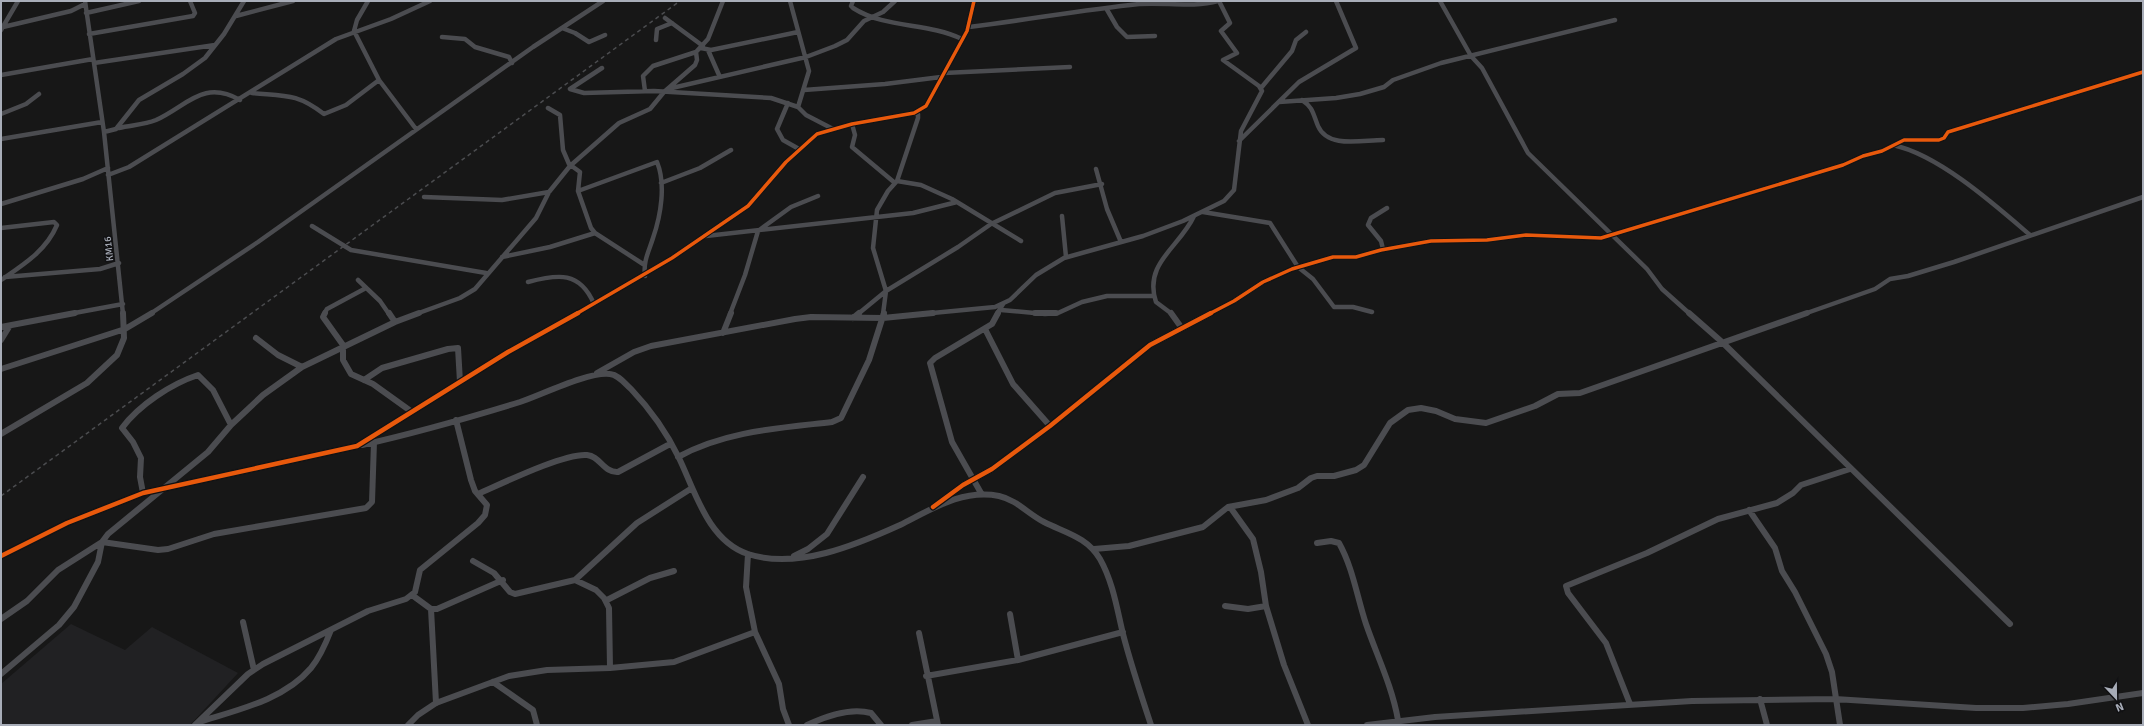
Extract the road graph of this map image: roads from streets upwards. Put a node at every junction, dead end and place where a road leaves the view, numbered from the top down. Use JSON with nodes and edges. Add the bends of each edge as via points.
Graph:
{"nodes":[{"id":1,"x":18,"y":1,"type":"edge"},
{"id":2,"x":138,"y":1,"type":"edge"},
{"id":3,"x":190,"y":1,"type":"edge"},
{"id":4,"x":244,"y":1,"type":"edge"},
{"id":5,"x":293,"y":1,"type":"edge"},
{"id":6,"x":368,"y":1,"type":"edge"},
{"id":7,"x":430,"y":1,"type":"edge"},
{"id":8,"x":603,"y":1,"type":"edge"},
{"id":9,"x":723,"y":1,"type":"edge"},
{"id":10,"x":790,"y":1,"type":"edge"},
{"id":11,"x":853,"y":1,"type":"edge"},
{"id":12,"x":895,"y":1,"type":"edge"},
{"id":13,"x":974,"y":1,"type":"edge"},
{"id":14,"x":1219,"y":1,"type":"edge"},
{"id":15,"x":1336,"y":1,"type":"edge"},
{"id":16,"x":1440,"y":1,"type":"edge"},
{"id":17,"x":85,"y":2,"type":"edge"},
{"id":18,"x":1106,"y":8,"type":"junction"},
{"id":19,"x":71,"y":10,"type":"junction"},
{"id":20,"x":86,"y":12,"type":"junction"},
{"id":21,"x":236,"y":16,"type":"junction"},
{"id":22,"x":871,"y":17,"type":"junction"},
{"id":23,"x":665,"y":18,"type":"dead end"},
{"id":24,"x":1615,"y":20,"type":"dead end"},
{"id":25,"x":672,"y":23,"type":"junction"},
{"id":26,"x":969,"y":27,"type":"junction"},
{"id":27,"x":2,"y":28,"type":"edge"},
{"id":28,"x":562,"y":28,"type":"junction"},
{"id":29,"x":354,"y":31,"type":"junction"},
{"id":30,"x":798,"y":32,"type":"junction"},
{"id":31,"x":1306,"y":32,"type":"dead end"},
{"id":32,"x":89,"y":34,"type":"junction"},
{"id":33,"x":606,"y":35,"type":"dead end"},
{"id":34,"x":1155,"y":36,"type":"dead end"},
{"id":35,"x":442,"y":37,"type":"dead end"},
{"id":36,"x":962,"y":39,"type":"junction"},
{"id":37,"x":656,"y":40,"type":"dead end"},
{"id":38,"x":216,"y":45,"type":"junction"},
{"id":39,"x":700,"y":48,"type":"junction"},
{"id":40,"x":708,"y":50,"type":"junction"},
{"id":41,"x":1471,"y":56,"type":"junction"},
{"id":42,"x":806,"y":57,"type":"junction"},
{"id":43,"x":93,"y":61,"type":"junction"},
{"id":44,"x":512,"y":63,"type":"junction"},
{"id":45,"x":1070,"y":67,"type":"dead end"},
{"id":46,"x":602,"y":68,"type":"dead end"},
{"id":47,"x":2143,"y":72,"type":"edge"},
{"id":48,"x":1,"y":75,"type":"edge"},
{"id":49,"x":720,"y":75,"type":"junction"},
{"id":50,"x":942,"y":75,"type":"junction"},
{"id":51,"x":379,"y":80,"type":"junction"},
{"id":52,"x":670,"y":88,"type":"junction"},
{"id":53,"x":1261,"y":88,"type":"junction"},
{"id":54,"x":644,"y":91,"type":"junction"},
{"id":55,"x":664,"y":92,"type":"junction"},
{"id":56,"x":803,"y":92,"type":"junction"},
{"id":57,"x":252,"y":93,"type":"junction"},
{"id":58,"x":39,"y":94,"type":"dead end"},
{"id":59,"x":240,"y":100,"type":"junction"},
{"id":60,"x":1302,"y":100,"type":"junction"},
{"id":61,"x":1279,"y":102,"type":"junction"},
{"id":62,"x":789,"y":103,"type":"junction"},
{"id":63,"x":798,"y":107,"type":"junction"},
{"id":64,"x":548,"y":108,"type":"dead end"},
{"id":65,"x":914,"y":113,"type":"junction"},
{"id":66,"x":1,"y":114,"type":"edge"},
{"id":67,"x":102,"y":122,"type":"junction"},
{"id":68,"x":852,"y":124,"type":"junction"},
{"id":69,"x":119,"y":128,"type":"junction"},
{"id":70,"x":833,"y":129,"type":"junction"},
{"id":71,"x":416,"y":130,"type":"junction"},
{"id":72,"x":104,"y":132,"type":"junction"},
{"id":73,"x":1,"y":139,"type":"edge"},
{"id":74,"x":1383,"y":140,"type":"dead end"},
{"id":75,"x":1239,"y":142,"type":"junction"},
{"id":76,"x":1891,"y":146,"type":"junction"},
{"id":77,"x":799,"y":149,"type":"junction"},
{"id":78,"x":731,"y":150,"type":"dead end"},
{"id":79,"x":570,"y":166,"type":"junction"},
{"id":80,"x":108,"y":168,"type":"junction"},
{"id":81,"x":1096,"y":169,"type":"dead end"},
{"id":82,"x":108,"y":175,"type":"junction"},
{"id":83,"x":896,"y":182,"type":"junction"},
{"id":84,"x":661,"y":183,"type":"junction"},
{"id":85,"x":1102,"y":184,"type":"junction"},
{"id":86,"x":578,"y":191,"type":"junction"},
{"id":87,"x":549,"y":192,"type":"junction"},
{"id":88,"x":818,"y":196,"type":"dead end"},
{"id":89,"x":424,"y":197,"type":"dead end"},
{"id":90,"x":2143,"y":197,"type":"edge"},
{"id":91,"x":957,"y":202,"type":"junction"},
{"id":92,"x":1,"y":204,"type":"edge"},
{"id":93,"x":1387,"y":208,"type":"dead end"},
{"id":94,"x":1203,"y":212,"type":"junction"},
{"id":95,"x":875,"y":216,"type":"junction"},
{"id":96,"x":1062,"y":216,"type":"dead end"},
{"id":97,"x":1194,"y":216,"type":"junction"},
{"id":98,"x":991,"y":224,"type":"junction"},
{"id":99,"x":312,"y":226,"type":"dead end"},
{"id":100,"x":1,"y":228,"type":"edge"},
{"id":101,"x":758,"y":230,"type":"junction"},
{"id":102,"x":595,"y":233,"type":"junction"},
{"id":103,"x":1612,"y":235,"type":"junction"},
{"id":104,"x":2030,"y":235,"type":"junction"},
{"id":105,"x":705,"y":236,"type":"junction"},
{"id":106,"x":1021,"y":241,"type":"dead end"},
{"id":107,"x":1121,"y":242,"type":"junction"},
{"id":108,"x":1383,"y":250,"type":"junction"},
{"id":109,"x":501,"y":257,"type":"junction"},
{"id":110,"x":1066,"y":257,"type":"junction"},
{"id":111,"x":119,"y":263,"type":"junction"},
{"id":112,"x":643,"y":264,"type":"junction"},
{"id":113,"x":1298,"y":267,"type":"junction"},
{"id":114,"x":486,"y":273,"type":"junction"},
{"id":115,"x":645,"y":276,"type":"junction"},
{"id":116,"x":2,"y":278,"type":"edge"},
{"id":117,"x":358,"y":280,"type":"dead end"},
{"id":118,"x":528,"y":282,"type":"dead end"},
{"id":119,"x":366,"y":288,"type":"junction"},
{"id":120,"x":886,"y":291,"type":"junction"},
{"id":121,"x":1154,"y":296,"type":"junction"},
{"id":122,"x":123,"y":304,"type":"junction"},
{"id":123,"x":594,"y":304,"type":"junction"},
{"id":124,"x":1002,"y":307,"type":"junction"},
{"id":125,"x":1372,"y":312,"type":"dead end"},
{"id":126,"x":852,"y":318,"type":"junction"},
{"id":127,"x":883,"y":318,"type":"junction"},
{"id":128,"x":395,"y":322,"type":"junction"},
{"id":129,"x":9,"y":327,"type":"junction"},
{"id":130,"x":1181,"y":327,"type":"junction"},
{"id":131,"x":1,"y":328,"type":"edge"},
{"id":132,"x":125,"y":329,"type":"junction"},
{"id":133,"x":985,"y":329,"type":"junction"},
{"id":134,"x":723,"y":333,"type":"junction"},
{"id":135,"x":256,"y":338,"type":"dead end"},
{"id":136,"x":1,"y":340,"type":"edge"},
{"id":137,"x":1722,"y":342,"type":"junction"},
{"id":138,"x":343,"y":345,"type":"junction"},
{"id":139,"x":302,"y":367,"type":"junction"},
{"id":140,"x":1,"y":369,"type":"edge"},
{"id":141,"x":595,"y":374,"type":"junction"},
{"id":142,"x":364,"y":380,"type":"junction"},
{"id":143,"x":460,"y":382,"type":"junction"},
{"id":144,"x":412,"y":412,"type":"junction"},
{"id":145,"x":456,"y":420,"type":"junction"},
{"id":146,"x":231,"y":425,"type":"junction"},
{"id":147,"x":1050,"y":426,"type":"junction"},
{"id":148,"x":1,"y":434,"type":"edge"},
{"id":149,"x":374,"y":442,"type":"junction"},
{"id":150,"x":670,"y":444,"type":"junction"},
{"id":151,"x":357,"y":446,"type":"junction"},
{"id":152,"x":678,"y":457,"type":"junction"},
{"id":153,"x":1850,"y":469,"type":"junction"},
{"id":154,"x":863,"y":477,"type":"dead end"},
{"id":155,"x":974,"y":480,"type":"junction"},
{"id":156,"x":692,"y":488,"type":"junction"},
{"id":157,"x":161,"y":489,"type":"junction"},
{"id":158,"x":981,"y":493,"type":"junction"},
{"id":159,"x":143,"y":494,"type":"junction"},
{"id":160,"x":478,"y":494,"type":"junction"},
{"id":161,"x":933,"y":507,"type":"junction"},
{"id":162,"x":1230,"y":507,"type":"junction"},
{"id":163,"x":1749,"y":510,"type":"junction"},
{"id":164,"x":102,"y":542,"type":"junction"},
{"id":165,"x":1317,"y":543,"type":"dead end"},
{"id":166,"x":1094,"y":549,"type":"junction"},
{"id":167,"x":807,"y":552,"type":"junction"},
{"id":168,"x":748,"y":554,"type":"junction"},
{"id":169,"x":1,"y":556,"type":"edge"},
{"id":170,"x":473,"y":561,"type":"dead end"},
{"id":171,"x":674,"y":571,"type":"dead end"},
{"id":172,"x":503,"y":580,"type":"junction"},
{"id":173,"x":575,"y":580,"type":"junction"},
{"id":174,"x":412,"y":595,"type":"junction"},
{"id":175,"x":607,"y":600,"type":"junction"},
{"id":176,"x":1225,"y":606,"type":"dead end"},
{"id":177,"x":1266,"y":606,"type":"junction"},
{"id":178,"x":431,"y":609,"type":"junction"},
{"id":179,"x":1010,"y":614,"type":"dead end"},
{"id":180,"x":1,"y":619,"type":"edge"},
{"id":181,"x":242,"y":622,"type":"dead end"},
{"id":182,"x":2010,"y":624,"type":"dead end"},
{"id":183,"x":331,"y":630,"type":"junction"},
{"id":184,"x":755,"y":632,"type":"junction"},
{"id":185,"x":1122,"y":632,"type":"junction"},
{"id":186,"x":919,"y":633,"type":"dead end"},
{"id":187,"x":1018,"y":660,"type":"junction"},
{"id":188,"x":610,"y":668,"type":"junction"},
{"id":189,"x":254,"y":670,"type":"junction"},
{"id":190,"x":1,"y":674,"type":"edge"},
{"id":191,"x":926,"y":676,"type":"junction"},
{"id":192,"x":492,"y":682,"type":"junction"},
{"id":193,"x":2143,"y":693,"type":"edge"},
{"id":194,"x":1760,"y":699,"type":"junction"},
{"id":195,"x":1835,"y":699,"type":"junction"},
{"id":196,"x":436,"y":703,"type":"junction"},
{"id":197,"x":1630,"y":704,"type":"junction"},
{"id":198,"x":1398,"y":720,"type":"junction"},
{"id":199,"x":937,"y":723,"type":"edge"},
{"id":200,"x":196,"y":724,"type":"edge"},
{"id":201,"x":408,"y":725,"type":"edge"},
{"id":202,"x":537,"y":725,"type":"edge"},
{"id":203,"x":788,"y":725,"type":"edge"},
{"id":204,"x":807,"y":725,"type":"edge"},
{"id":205,"x":881,"y":725,"type":"edge"},
{"id":206,"x":912,"y":725,"type":"edge"},
{"id":207,"x":1151,"y":725,"type":"edge"},
{"id":208,"x":1308,"y":725,"type":"edge"},
{"id":209,"x":1367,"y":725,"type":"edge"},
{"id":210,"x":1767,"y":725,"type":"edge"},
{"id":211,"x":1840,"y":725,"type":"edge"}],
"edges":[{"from":1,"to":27,"type":"street"},
{"from":2,"to":20,"type":"street"},
{"from":3,"to":32,"type":"street","via":[[196,14],[193,16]]},
{"from":4,"to":21,"type":"street"},
{"from":5,"to":21,"type":"street"},
{"from":6,"to":29,"type":"street"},
{"from":7,"to":29,"type":"street","via":[[391,19]]},
{"from":8,"to":28,"type":"street"},
{"from":9,"to":39,"type":"street","via":[[708,39]]},
{"from":10,"to":30,"type":"street"},
{"from":11,"to":22,"type":"street","via":[[853,8]]},
{"from":12,"to":22,"type":"street","via":[[883,12]]},
{"from":13,"to":26,"type":"street"},
{"from":14,"to":18,"type":"street"},
{"from":14,"to":53,"type":"street","via":[[1230,23],[1221,31],[1237,54],[1223,60]]},
{"from":15,"to":61,"type":"street","via":[[1356,48],[1299,82]]},
{"from":16,"to":41,"type":"street"},
{"from":17,"to":19,"type":"street"},
{"from":17,"to":20,"type":"street","name":"KM16"},
{"from":18,"to":26,"type":"street"},
{"from":18,"to":34,"type":"street","via":[[1117,27],[1127,37]]},
{"from":19,"to":20,"type":"street"},
{"from":19,"to":27,"type":"street"},
{"from":20,"to":32,"type":"street","name":"KM16"},
{"from":21,"to":38,"type":"street"},
{"from":22,"to":36,"type":"street","via":[[946,32]]},
{"from":22,"to":42,"type":"street","via":[[847,40]]},
{"from":23,"to":25,"type":"street"},
{"from":24,"to":41,"type":"street"},
{"from":25,"to":37,"type":"street","via":[[656,29]]},
{"from":25,"to":39,"type":"street"},
{"from":26,"to":36,"type":"street"},
{"from":28,"to":33,"type":"street","via":[[589,42]]},
{"from":28,"to":44,"type":"street"},
{"from":29,"to":51,"type":"street"},
{"from":29,"to":57,"type":"street","via":[[336,39]]},
{"from":30,"to":40,"type":"street"},
{"from":30,"to":42,"type":"street"},
{"from":31,"to":53,"type":"street","via":[[1294,40],[1292,51]]},
{"from":32,"to":43,"type":"street","name":"KM16"},
{"from":35,"to":44,"type":"street","via":[[465,39],[476,47],[509,57]]},
{"from":36,"to":50,"type":"street"},
{"from":38,"to":43,"type":"street"},
{"from":38,"to":69,"type":"street","via":[[192,68],[139,100]]},
{"from":39,"to":40,"type":"street"},
{"from":39,"to":52,"type":"street","via":[[695,65]]},
{"from":39,"to":54,"type":"street","via":[[650,68],[643,76]]},
{"from":40,"to":49,"type":"street"},
{"from":41,"to":60,"type":"street","via":[[1441,62],[1393,80],[1384,87],[1360,94]]},
{"from":41,"to":103,"type":"street","via":[[1482,68],[1528,153],[1544,172]]},
{"from":42,"to":49,"type":"street"},
{"from":42,"to":56,"type":"street","via":[[809,78]]},
{"from":43,"to":48,"type":"street"},
{"from":43,"to":67,"type":"street","name":"KM16"},
{"from":44,"to":71,"type":"street"},
{"from":45,"to":50,"type":"street"},
{"from":46,"to":54,"type":"street","via":[[570,89],[588,93]]},
{"from":47,"to":76,"type":"street","via":[[2073,95],[2061,96],[1995,116],[1948,132],[1939,140],[1904,140]]},
{"from":49,"to":52,"type":"street"},
{"from":50,"to":56,"type":"street","via":[[885,84]]},
{"from":50,"to":65,"type":"street","via":[[926,106]]},
{"from":51,"to":57,"type":"street","via":[[355,100],[324,114],[309,102],[297,97]]},
{"from":51,"to":71,"type":"street"},
{"from":52,"to":55,"type":"street"},
{"from":53,"to":75,"type":"street","via":[[1261,94],[1244,123]]},
{"from":54,"to":55,"type":"street"},
{"from":55,"to":62,"type":"street","via":[[772,98]]},
{"from":55,"to":79,"type":"street","via":[[650,109],[619,123]]},
{"from":56,"to":62,"type":"street"},
{"from":56,"to":63,"type":"street"},
{"from":57,"to":59,"type":"street"},
{"from":58,"to":66,"type":"street","via":[[26,104]]},
{"from":59,"to":69,"type":"street","via":[[226,92],[207,91],[155,120]]},
{"from":59,"to":82,"type":"street","via":[[129,167]]},
{"from":60,"to":61,"type":"street"},
{"from":60,"to":74,"type":"street","via":[[1313,109],[1317,123],[1326,138],[1335,141]]},
{"from":61,"to":75,"type":"street"},
{"from":62,"to":63,"type":"street"},
{"from":62,"to":77,"type":"street","via":[[777,129],[783,140]]},
{"from":63,"to":70,"type":"street","via":[[806,115]]},
{"from":64,"to":79,"type":"street","via":[[560,115],[559,134]]},
{"from":65,"to":68,"type":"street"},
{"from":65,"to":83,"type":"street","via":[[918,114],[918,118]]},
{"from":67,"to":72,"type":"street","name":"KM16"},
{"from":67,"to":73,"type":"street"},
{"from":68,"to":70,"type":"street"},
{"from":68,"to":83,"type":"street","via":[[855,135],[852,147]]},
{"from":69,"to":72,"type":"street"},
{"from":70,"to":77,"type":"street","via":[[817,134]]},
{"from":71,"to":132,"type":"street","via":[[258,242]]},
{"from":72,"to":80,"type":"street","name":"KM16"},
{"from":75,"to":94,"type":"street","via":[[1234,190],[1224,201]]},
{"from":76,"to":103,"type":"street","via":[[1836,167]]},
{"from":76,"to":104,"type":"street","via":[[1902,146],[1944,169],[2000,208]]},
{"from":77,"to":105,"type":"street","via":[[748,206]]},
{"from":78,"to":84,"type":"street","via":[[695,170]]},
{"from":79,"to":86,"type":"street","via":[[580,172]]},
{"from":79,"to":87,"type":"street"},
{"from":80,"to":82,"type":"street","name":"KM16"},
{"from":80,"to":92,"type":"street","via":[[83,179]]},
{"from":81,"to":85,"type":"street"},
{"from":82,"to":111,"type":"street","name":"KM16"},
{"from":83,"to":91,"type":"street","via":[[920,185]]},
{"from":83,"to":95,"type":"street","via":[[882,200]]},
{"from":84,"to":86,"type":"street","via":[[660,166],[654,162]]},
{"from":84,"to":112,"type":"street","via":[[655,231]]},
{"from":85,"to":98,"type":"street","via":[[1055,193]]},
{"from":85,"to":107,"type":"street","via":[[1107,209]]},
{"from":86,"to":102,"type":"street"},
{"from":87,"to":89,"type":"street","via":[[504,200]]},
{"from":87,"to":109,"type":"street","via":[[536,218]]},
{"from":88,"to":101,"type":"street","via":[[791,207]]},
{"from":90,"to":104,"type":"street"},
{"from":91,"to":95,"type":"street","via":[[921,212]]},
{"from":91,"to":98,"type":"street"},
{"from":93,"to":108,"type":"street","via":[[1371,218],[1368,225],[1381,241]]},
{"from":94,"to":97,"type":"street"},
{"from":94,"to":113,"type":"street","via":[[1270,223]]},
{"from":95,"to":101,"type":"street"},
{"from":95,"to":120,"type":"street","via":[[873,248]]},
{"from":96,"to":110,"type":"street"},
{"from":97,"to":107,"type":"street"},
{"from":97,"to":121,"type":"street","via":[[1189,227],[1157,266]]},
{"from":98,"to":106,"type":"street"},
{"from":98,"to":120,"type":"street"},
{"from":99,"to":114,"type":"street","via":[[352,250]]},
{"from":100,"to":116,"type":"street","via":[[54,222],[57,225],[43,247]]},
{"from":101,"to":105,"type":"street"},
{"from":101,"to":134,"type":"street","via":[[745,275]]},
{"from":102,"to":109,"type":"street","via":[[550,247]]},
{"from":102,"to":112,"type":"street"},
{"from":103,"to":108,"type":"street","via":[[1594,239],[1526,235],[1487,240],[1431,241]]},
{"from":103,"to":137,"type":"street","via":[[1647,269],[1662,289]]},
{"from":104,"to":137,"type":"street","via":[[1954,262],[1890,279],[1874,290]]},
{"from":105,"to":115,"type":"street"},
{"from":107,"to":110,"type":"street"},
{"from":108,"to":113,"type":"street","via":[[1356,256],[1333,257]]},
{"from":109,"to":114,"type":"street"},
{"from":110,"to":124,"type":"street","via":[[1036,275]]},
{"from":111,"to":116,"type":"street","via":[[100,268]]},
{"from":111,"to":122,"type":"street","name":"KM16"},
{"from":112,"to":115,"type":"street"},
{"from":113,"to":125,"type":"street","via":[[1314,279],[1334,307],[1353,307]]},
{"from":113,"to":130,"type":"street","via":[[1263,282],[1229,304]]},
{"from":114,"to":128,"type":"street","via":[[475,289],[460,298]]},
{"from":115,"to":123,"type":"street"},
{"from":117,"to":119,"type":"street"},
{"from":118,"to":123,"type":"street","via":[[567,276],[589,290]]},
{"from":119,"to":128,"type":"street","via":[[380,301]]},
{"from":119,"to":138,"type":"street","via":[[327,309],[323,315]]},
{"from":120,"to":126,"type":"street"},
{"from":120,"to":127,"type":"street"},
{"from":121,"to":124,"type":"street","via":[[1108,296],[1082,302],[1058,313],[1045,314]]},
{"from":121,"to":130,"type":"street","via":[[1156,302],[1171,313]]},
{"from":122,"to":129,"type":"street"},
{"from":122,"to":132,"type":"street","name":"KM16"},
{"from":123,"to":143,"type":"street"},
{"from":124,"to":127,"type":"street"},
{"from":124,"to":133,"type":"street","via":[[992,324]]},
{"from":126,"to":127,"type":"street"},
{"from":126,"to":134,"type":"street","via":[[811,317]]},
{"from":127,"to":152,"type":"street","via":[[869,360],[841,418],[832,422],[718,440],[698,446]]},
{"from":128,"to":138,"type":"street"},
{"from":129,"to":131,"type":"street"},
{"from":129,"to":136,"type":"street"},
{"from":130,"to":147,"type":"street","via":[[1150,345]]},
{"from":132,"to":140,"type":"street"},
{"from":132,"to":148,"type":"street","name":"KM16","via":[[122,346],[98,375],[75,392]]},
{"from":133,"to":147,"type":"street","via":[[1013,384]]},
{"from":133,"to":155,"type":"street","via":[[930,363],[952,442]]},
{"from":134,"to":141,"type":"street","via":[[651,346],[634,352]]},
{"from":135,"to":139,"type":"street","via":[[286,361]]},
{"from":137,"to":153,"type":"street"},
{"from":137,"to":162,"type":"street","via":[[1580,393],[1558,394],[1498,420],[1471,422],[1421,408],[1408,410],[1390,423],[1364,464],[1356,470],[1334,476],[1317,476],[1298,488],[1266,500]]},
{"from":138,"to":139,"type":"street"},
{"from":138,"to":142,"type":"street","via":[[343,360],[346,367],[351,374]]},
{"from":139,"to":146,"type":"street","via":[[263,395]]},
{"from":141,"to":145,"type":"street","via":[[541,394]]},
{"from":141,"to":150,"type":"street","via":[[612,374],[635,393]]},
{"from":142,"to":143,"type":"street","via":[[382,368],[458,348]]},
{"from":142,"to":144,"type":"street"},
{"from":143,"to":144,"type":"street"},
{"from":144,"to":151,"type":"street"},
{"from":145,"to":149,"type":"street"},
{"from":145,"to":160,"type":"street"},
{"from":146,"to":157,"type":"street","via":[[208,452]]},
{"from":146,"to":159,"type":"street","via":[[225,410],[205,379],[198,375],[188,377],[139,411],[122,428],[141,458],[140,477]]},
{"from":147,"to":155,"type":"street"},
{"from":149,"to":151,"type":"street"},
{"from":149,"to":164,"type":"street","via":[[372,502],[366,508],[214,534],[168,549],[158,550]]},
{"from":150,"to":152,"type":"street"},
{"from":150,"to":160,"type":"street","via":[[618,472],[609,472],[592,456],[584,455]]},
{"from":151,"to":157,"type":"street"},
{"from":152,"to":156,"type":"street"},
{"from":153,"to":163,"type":"street","via":[[1801,485],[1777,503]]},
{"from":153,"to":182,"type":"street"},
{"from":154,"to":167,"type":"street","via":[[827,534]]},
{"from":155,"to":158,"type":"street"},
{"from":155,"to":161,"type":"street","via":[[963,484]]},
{"from":156,"to":168,"type":"street","via":[[721,535]]},
{"from":156,"to":173,"type":"street","via":[[637,523]]},
{"from":157,"to":159,"type":"street"},
{"from":157,"to":164,"type":"street","via":[[116,526]]},
{"from":158,"to":161,"type":"street","via":[[964,495]]},
{"from":158,"to":166,"type":"street","via":[[1008,498],[1041,520],[1083,539]]},
{"from":159,"to":169,"type":"street","via":[[67,523]]},
{"from":160,"to":174,"type":"street","via":[[485,502],[486,513],[478,524],[420,570],[417,586]]},
{"from":161,"to":167,"type":"street","via":[[854,544],[820,554]]},
{"from":162,"to":166,"type":"street","via":[[1203,527],[1129,546]]},
{"from":162,"to":177,"type":"street","via":[[1253,539]]},
{"from":163,"to":195,"type":"street","via":[[1774,548],[1787,583],[1795,592],[1826,654],[1832,672]]},
{"from":163,"to":197,"type":"street","via":[[1718,519],[1647,553],[1566,586],[1568,593],[1606,643]]},
{"from":164,"to":180,"type":"street","via":[[58,570],[27,601]]},
{"from":164,"to":190,"type":"street","via":[[98,562],[74,607],[59,625]]},
{"from":165,"to":198,"type":"street","via":[[1338,543],[1347,558],[1366,624],[1394,698]]},
{"from":166,"to":185,"type":"street","via":[[1111,583]]},
{"from":167,"to":168,"type":"street","via":[[793,556]]},
{"from":168,"to":184,"type":"street","via":[[746,587]]},
{"from":170,"to":172,"type":"street","via":[[495,571]]},
{"from":171,"to":175,"type":"street","via":[[650,578]]},
{"from":172,"to":173,"type":"street","via":[[510,592],[515,594]]},
{"from":172,"to":178,"type":"street","via":[[437,609]]},
{"from":173,"to":175,"type":"street","via":[[582,581]]},
{"from":174,"to":178,"type":"street"},
{"from":174,"to":183,"type":"street","via":[[368,611]]},
{"from":175,"to":188,"type":"street","via":[[610,608]]},
{"from":176,"to":177,"type":"street","via":[[1248,609]]},
{"from":177,"to":208,"type":"street","via":[[1284,665]]},
{"from":178,"to":196,"type":"street"},
{"from":179,"to":187,"type":"street"},
{"from":181,"to":189,"type":"street"},
{"from":183,"to":189,"type":"street"},
{"from":183,"to":200,"type":"street","via":[[321,654],[310,668],[282,691],[261,702]]},
{"from":184,"to":188,"type":"street","via":[[674,662]]},
{"from":184,"to":203,"type":"street","via":[[779,684]]},
{"from":185,"to":187,"type":"street"},
{"from":185,"to":207,"type":"street"},
{"from":186,"to":191,"type":"street"},
{"from":187,"to":191,"type":"street"},
{"from":188,"to":192,"type":"street","via":[[522,672]]},
{"from":189,"to":200,"type":"street"},
{"from":191,"to":199,"type":"street"},
{"from":192,"to":196,"type":"street"},
{"from":192,"to":202,"type":"street","via":[[529,705],[535,711]]},
{"from":193,"to":195,"type":"street","via":[[2024,708]]},
{"from":194,"to":195,"type":"street"},
{"from":194,"to":197,"type":"street"},
{"from":194,"to":210,"type":"street"},
{"from":195,"to":211,"type":"street"},
{"from":196,"to":201,"type":"street"},
{"from":197,"to":198,"type":"street"},
{"from":198,"to":209,"type":"street"},
{"from":199,"to":206,"type":"street"},
{"from":204,"to":205,"type":"street","via":[[831,714],[864,711],[872,714]]}]}
